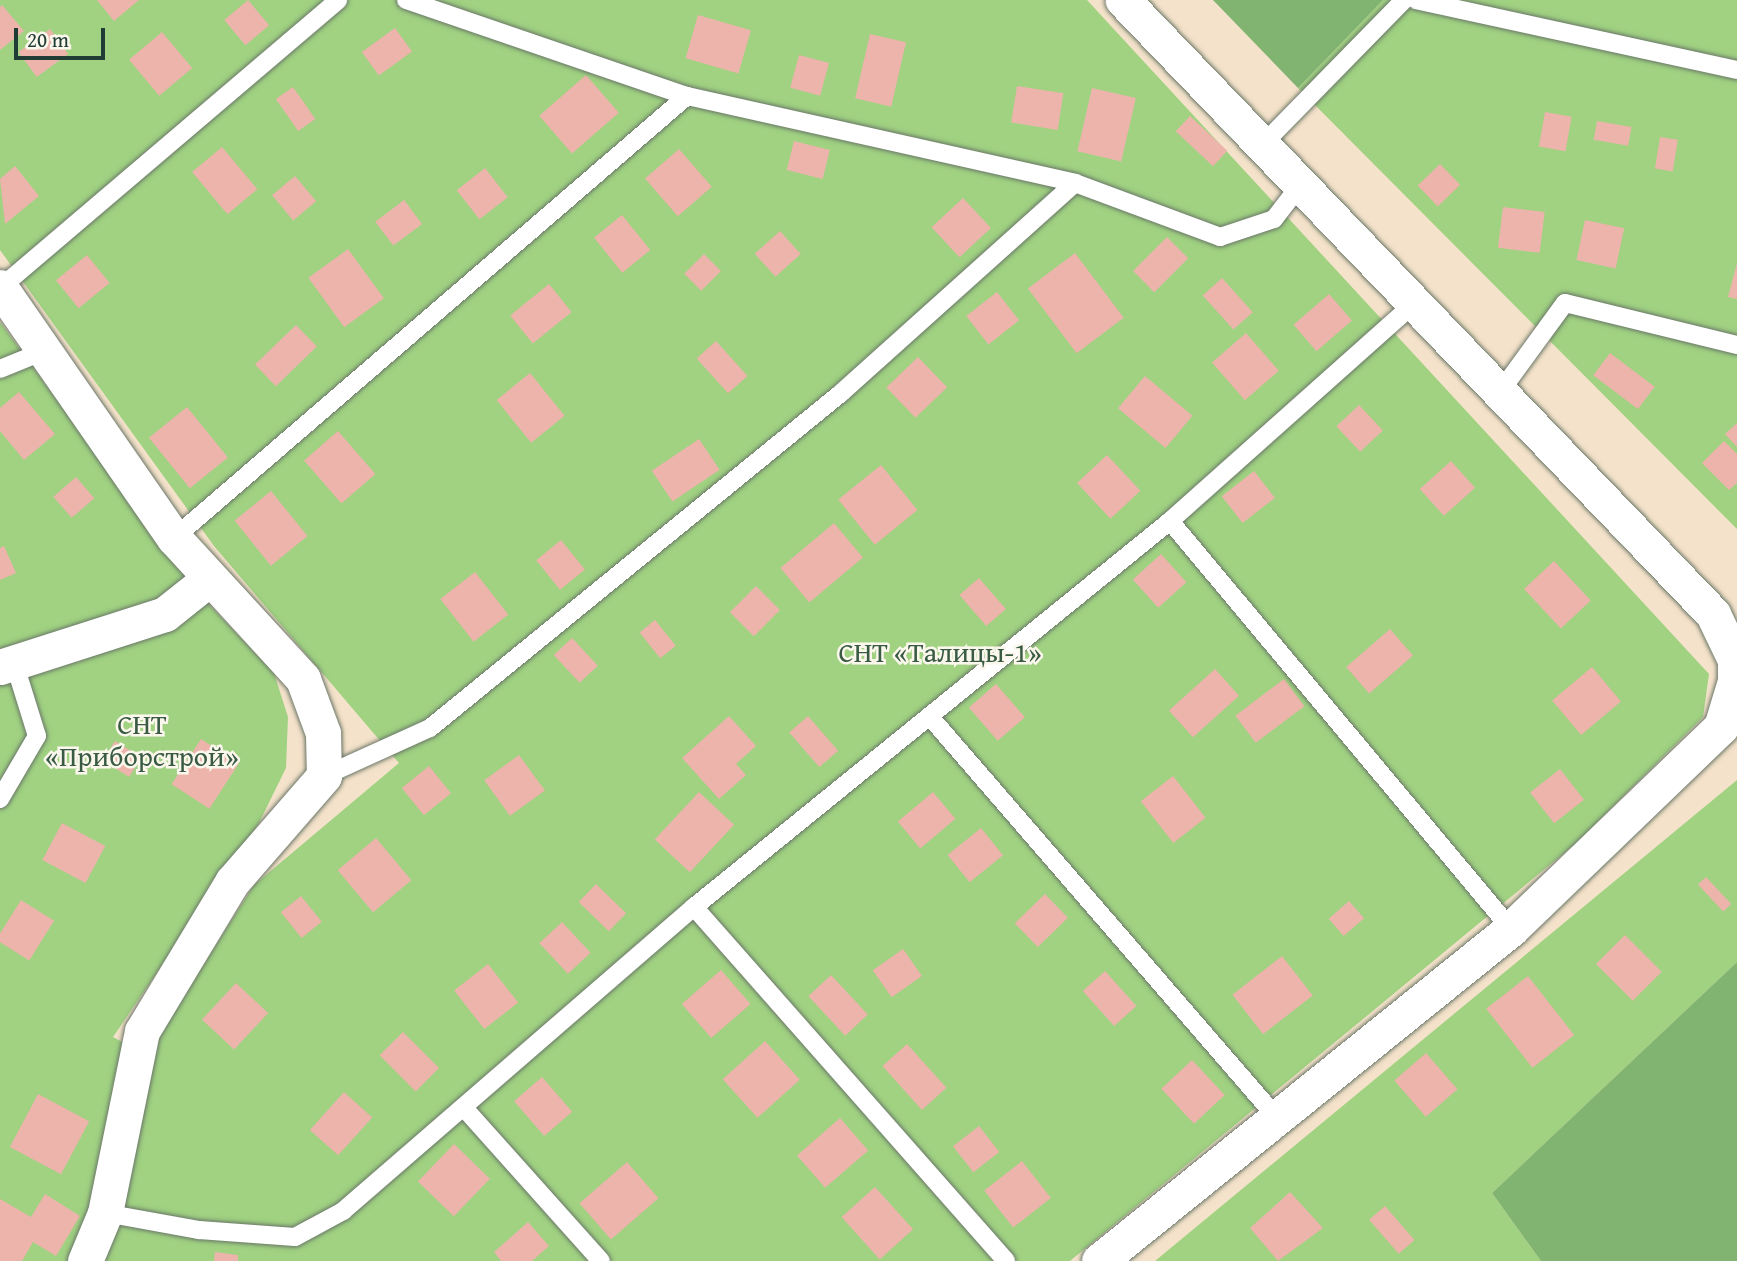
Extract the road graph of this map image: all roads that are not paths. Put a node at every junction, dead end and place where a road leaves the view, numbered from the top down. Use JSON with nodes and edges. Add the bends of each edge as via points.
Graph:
{"nodes":[{"id":1,"x":338,"y":0,"type":"edge"},
{"id":2,"x":406,"y":0,"type":"edge"},
{"id":3,"x":1123,"y":0,"type":"edge"},
{"id":4,"x":1404,"y":0,"type":"edge"},
{"id":5,"x":1416,"y":0,"type":"edge"},
{"id":6,"x":1737,"y":70,"type":"edge"},
{"id":7,"x":687,"y":96,"type":"junction"},
{"id":8,"x":1263,"y":144,"type":"junction"},
{"id":9,"x":1075,"y":183,"type":"junction"},
{"id":10,"x":1301,"y":184,"type":"junction"},
{"id":11,"x":0,"y":288,"type":"edge"},
{"id":12,"x":1415,"y":303,"type":"junction"},
{"id":13,"x":1737,"y":345,"type":"edge"},
{"id":14,"x":44,"y":351,"type":"junction"},
{"id":15,"x":0,"y":369,"type":"edge"},
{"id":16,"x":1500,"y":392,"type":"junction"},
{"id":17,"x":1170,"y":521,"type":"junction"},
{"id":18,"x":174,"y":538,"type":"junction"},
{"id":19,"x":209,"y":579,"type":"junction"},
{"id":20,"x":1736,"y":659,"type":"edge"},
{"id":21,"x":7,"y":664,"type":"edge"},
{"id":22,"x":931,"y":718,"type":"junction"},
{"id":23,"x":324,"y":776,"type":"junction"},
{"id":24,"x":0,"y":799,"type":"edge"},
{"id":25,"x":694,"y":907,"type":"junction"},
{"id":26,"x":1511,"y":929,"type":"junction"},
{"id":27,"x":465,"y":1109,"type":"junction"},
{"id":28,"x":1279,"y":1119,"type":"junction"},
{"id":29,"x":105,"y":1213,"type":"junction"},
{"id":30,"x":85,"y":1261,"type":"edge"},
{"id":31,"x":601,"y":1261,"type":"edge"},
{"id":32,"x":1006,"y":1261,"type":"edge"},
{"id":33,"x":1099,"y":1261,"type":"edge"}],
"edges":[{"from":1,"to":11,"type":"lane"},
{"from":2,"to":7,"type":"lane"},
{"from":3,"to":8,"type":"street"},
{"from":4,"to":8,"type":"lane"},
{"from":5,"to":6,"type":"lane"},
{"from":7,"to":9,"type":"lane"},
{"from":7,"to":18,"type":"lane"},
{"from":8,"to":10,"type":"street"},
{"from":9,"to":10,"type":"lane","via":[[1220,237],[1274,219]]},
{"from":9,"to":23,"type":"lane","via":[[841,393],[430,728]]},
{"from":10,"to":12,"type":"street"},
{"from":11,"to":14,"type":"street"},
{"from":12,"to":16,"type":"street"},
{"from":12,"to":17,"type":"lane"},
{"from":13,"to":16,"type":"lane","via":[[1565,303]]},
{"from":14,"to":15,"type":"lane"},
{"from":14,"to":18,"type":"street"},
{"from":16,"to":20,"type":"street","via":[[1713,614]]},
{"from":17,"to":22,"type":"lane"},
{"from":17,"to":26,"type":"lane"},
{"from":18,"to":19,"type":"street"},
{"from":19,"to":21,"type":"street","via":[[165,614]]},
{"from":19,"to":23,"type":"street","via":[[264,630],[303,679],[323,733]]},
{"from":20,"to":26,"type":"street","via":[[1721,727]]},
{"from":21,"to":24,"type":"lane","via":[[37,736]]},
{"from":22,"to":25,"type":"lane"},
{"from":22,"to":28,"type":"lane"},
{"from":23,"to":29,"type":"street","via":[[232,882],[142,1031],[128,1074]]},
{"from":25,"to":27,"type":"lane"},
{"from":25,"to":32,"type":"lane"},
{"from":26,"to":28,"type":"street"},
{"from":27,"to":29,"type":"lane","via":[[343,1212],[295,1237],[199,1230]]},
{"from":27,"to":31,"type":"lane"},
{"from":28,"to":33,"type":"street"},
{"from":29,"to":30,"type":"street"}]}
